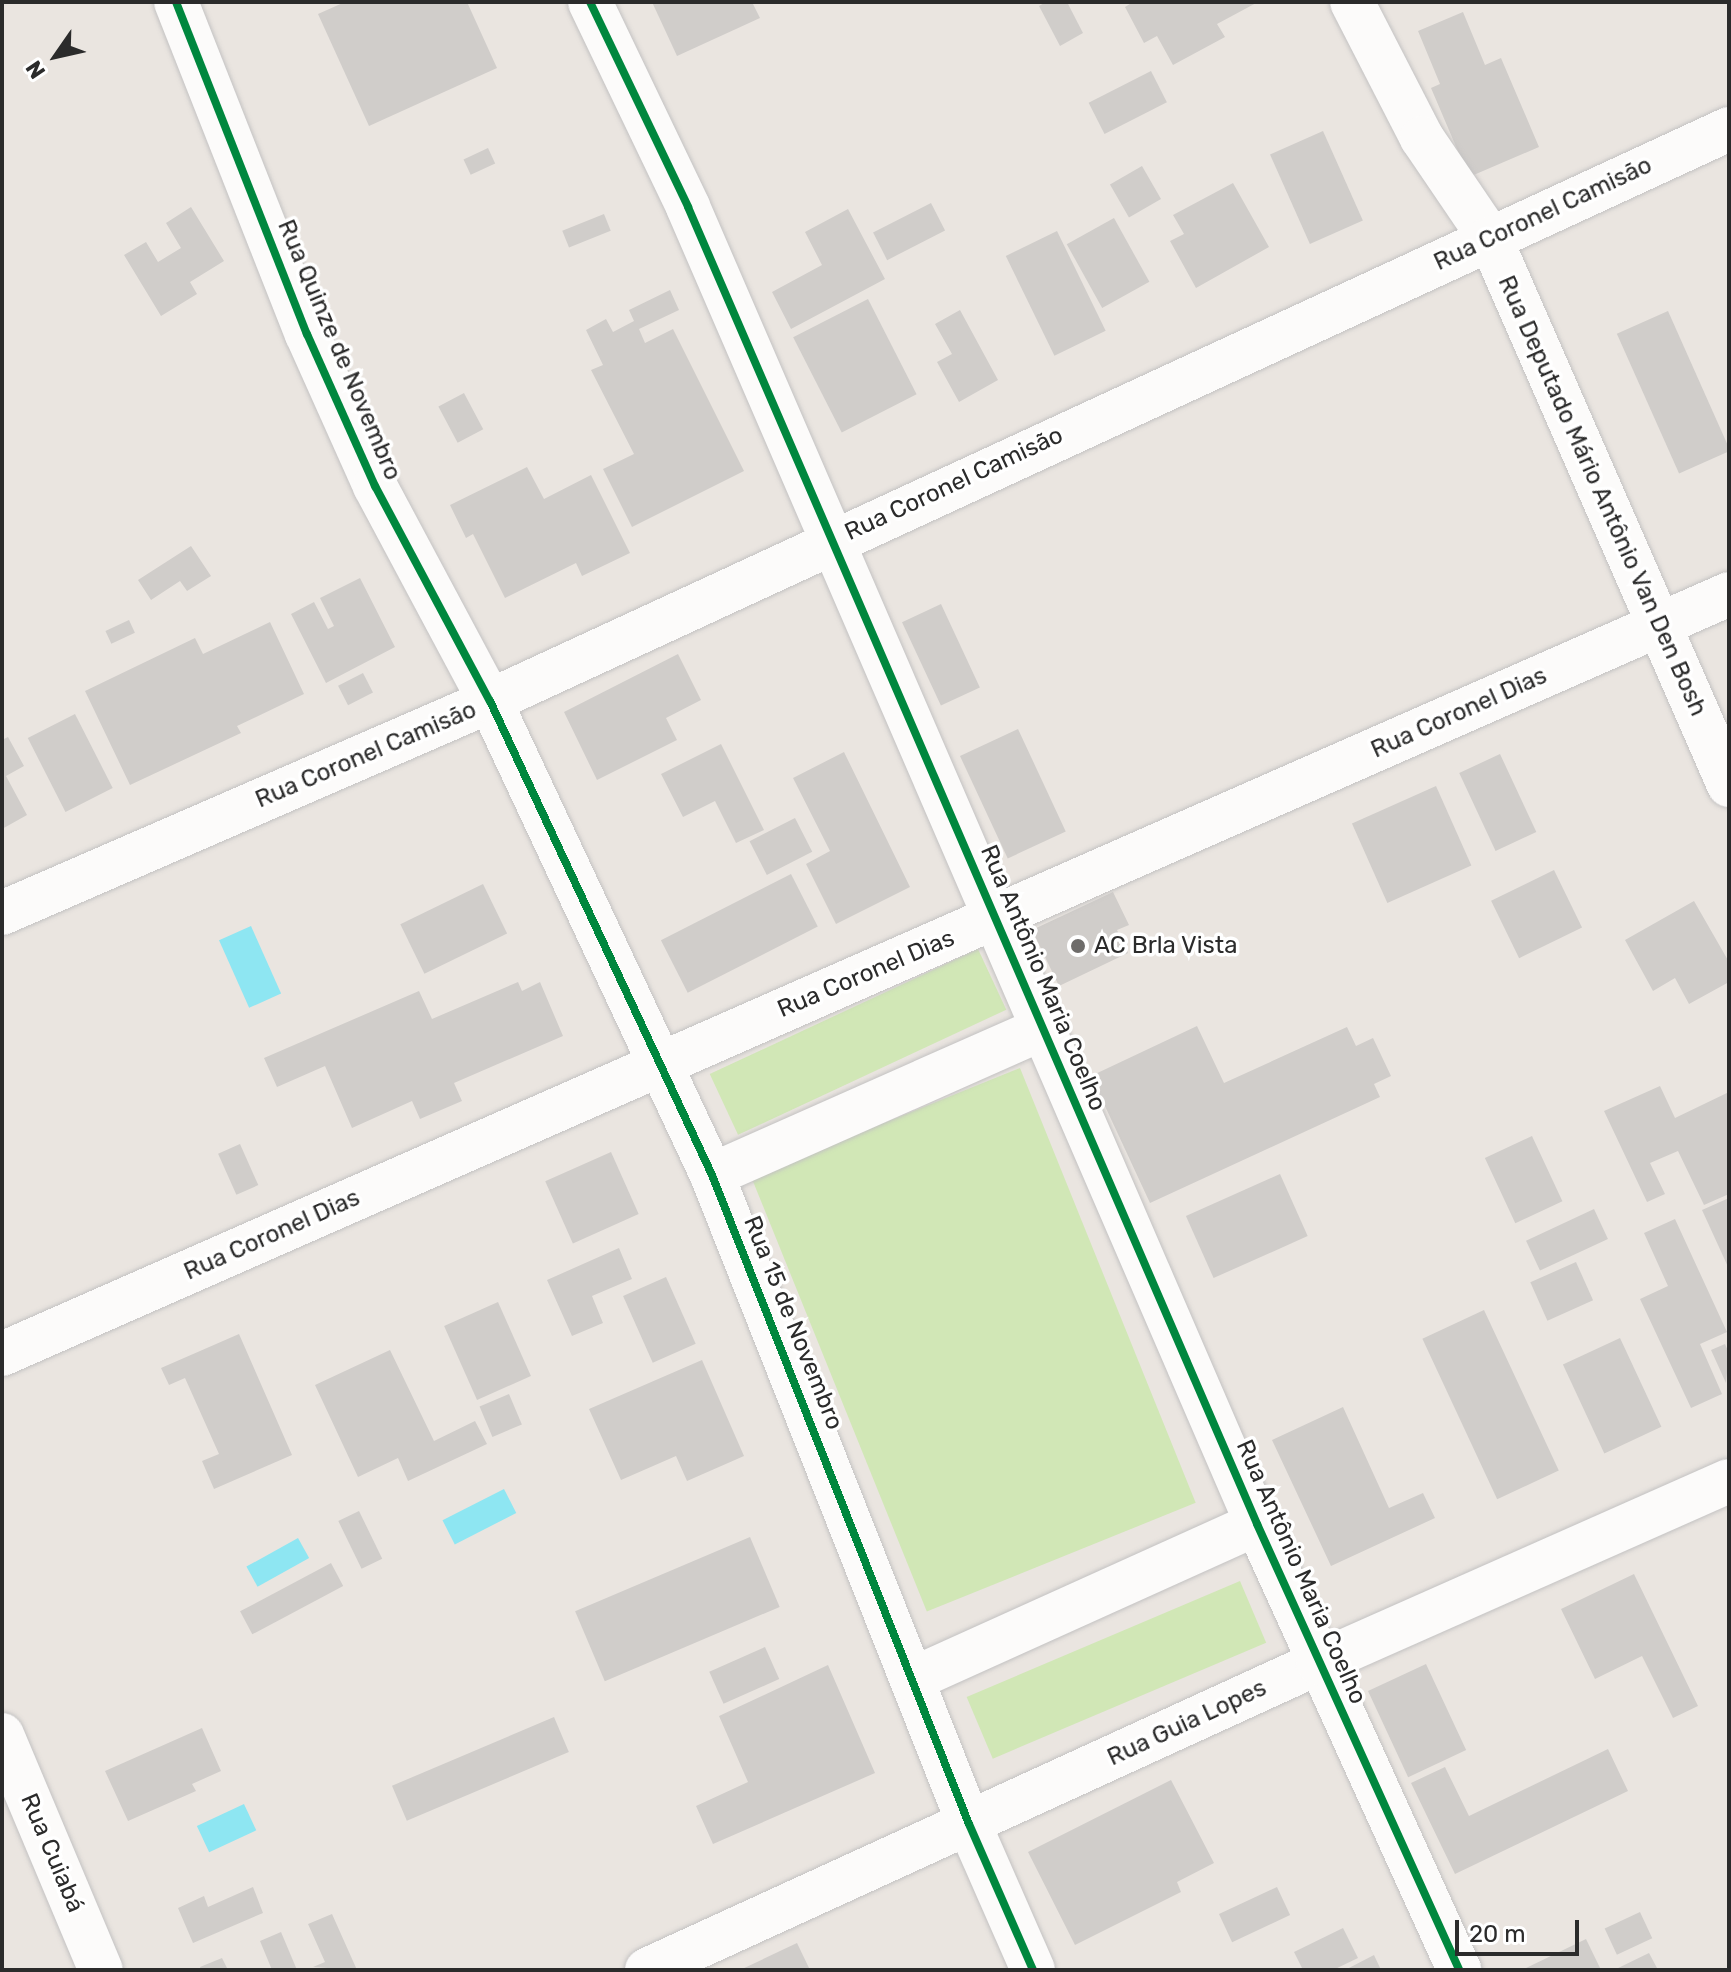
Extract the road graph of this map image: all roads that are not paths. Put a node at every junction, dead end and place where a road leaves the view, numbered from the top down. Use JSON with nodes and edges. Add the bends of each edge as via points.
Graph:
{"nodes":[{"id":1,"x":176,"y":2,"type":"edge"},
{"id":2,"x":590,"y":2,"type":"edge"},
{"id":3,"x":1352,"y":2,"type":"edge"},
{"id":4,"x":1729,"y":129,"type":"edge"},
{"id":5,"x":1490,"y":238,"type":"junction"},
{"id":6,"x":829,"y":542,"type":"junction"},
{"id":7,"x":1729,"y":594,"type":"edge"},
{"id":8,"x":1657,"y":626,"type":"junction"},
{"id":9,"x":490,"y":701,"type":"junction"},
{"id":10,"x":1729,"y":785,"type":"edge"},
{"id":11,"x":2,"y":913,"type":"edge"},
{"id":12,"x":996,"y":917,"type":"junction"},
{"id":13,"x":1042,"y":1029,"type":"junction"},
{"id":14,"x":662,"y":1063,"type":"junction"},
{"id":15,"x":712,"y":1175,"type":"junction"},
{"id":16,"x":2,"y":1354,"type":"edge"},
{"id":17,"x":1729,"y":1481,"type":"edge"},
{"id":18,"x":1257,"y":1524,"type":"junction"},
{"id":19,"x":1318,"y":1663,"type":"junction"},
{"id":20,"x":913,"y":1679,"type":"junction"},
{"id":21,"x":2,"y":1735,"type":"edge"},
{"id":22,"x":969,"y":1824,"type":"junction"},
{"id":23,"x":101,"y":1970,"type":"edge"},
{"id":24,"x":647,"y":1970,"type":"edge"},
{"id":25,"x":1033,"y":1970,"type":"edge"},
{"id":26,"x":1459,"y":1970,"type":"edge"}],
"edges":[{"from":1,"to":9,"type":"street","name":"Rua Quinze de Novembro","via":[[313,348],[433,602]]},
{"from":2,"to":6,"type":"street","name":"Rua Antônio Maria Coelho","via":[[688,207]]},
{"from":3,"to":5,"type":"street","name":"Rua Deputado Mário Antônio Van Den Bosh","via":[[1422,138]]},
{"from":4,"to":5,"type":"street","name":"Rua Coronel Camisão"},
{"from":5,"to":6,"type":"street","name":"Rua Coronel Camisão"},
{"from":5,"to":8,"type":"street","name":"Rua Deputado Mário Antônio Van Den Bosh"},
{"from":6,"to":9,"type":"street","name":"Rua Coronel Camisão"},
{"from":6,"to":12,"type":"street","name":"Rua Antônio Maria Coelho"},
{"from":7,"to":8,"type":"street","name":"Rua Coronel Dias"},
{"from":8,"to":10,"type":"street","name":"Rua Deputado Mário Antônio Van Den Bosh"},
{"from":8,"to":12,"type":"street","name":"Rua Coronel Dias"},
{"from":9,"to":11,"type":"street","name":"Rua Coronel Camisão"},
{"from":9,"to":14,"type":"street","name":"Rua 15 de Novembro"},
{"from":12,"to":13,"type":"street","name":"Rua Antônio Maria Coelho"},
{"from":12,"to":14,"type":"street","name":"Rua Coronel Dias"},
{"from":13,"to":15,"type":"street"},
{"from":13,"to":18,"type":"street","name":"Rua Antônio Maria Coelho"},
{"from":14,"to":15,"type":"street","name":"Rua 15 de Novembro"},
{"from":14,"to":16,"type":"street","name":"Rua Coronel Dias"},
{"from":15,"to":20,"type":"street","name":"Rua 15 de Novembro"},
{"from":17,"to":19,"type":"street","name":"Rua Guia Lopes"},
{"from":18,"to":19,"type":"street","name":"Rua Antônio Maria Coelho"},
{"from":18,"to":20,"type":"street"},
{"from":19,"to":22,"type":"street","name":"Rua Guia Lopes"},
{"from":19,"to":26,"type":"street","name":"Rua Antônio Maria Coelho"},
{"from":20,"to":22,"type":"street","name":"Rua 15 de Novembro"},
{"from":21,"to":23,"type":"street","name":"Rua Cuiabá"},
{"from":22,"to":24,"type":"street","name":"Rua Guia Lopes"},
{"from":22,"to":25,"type":"street","name":"Rua 15 de Novembro"}]}
